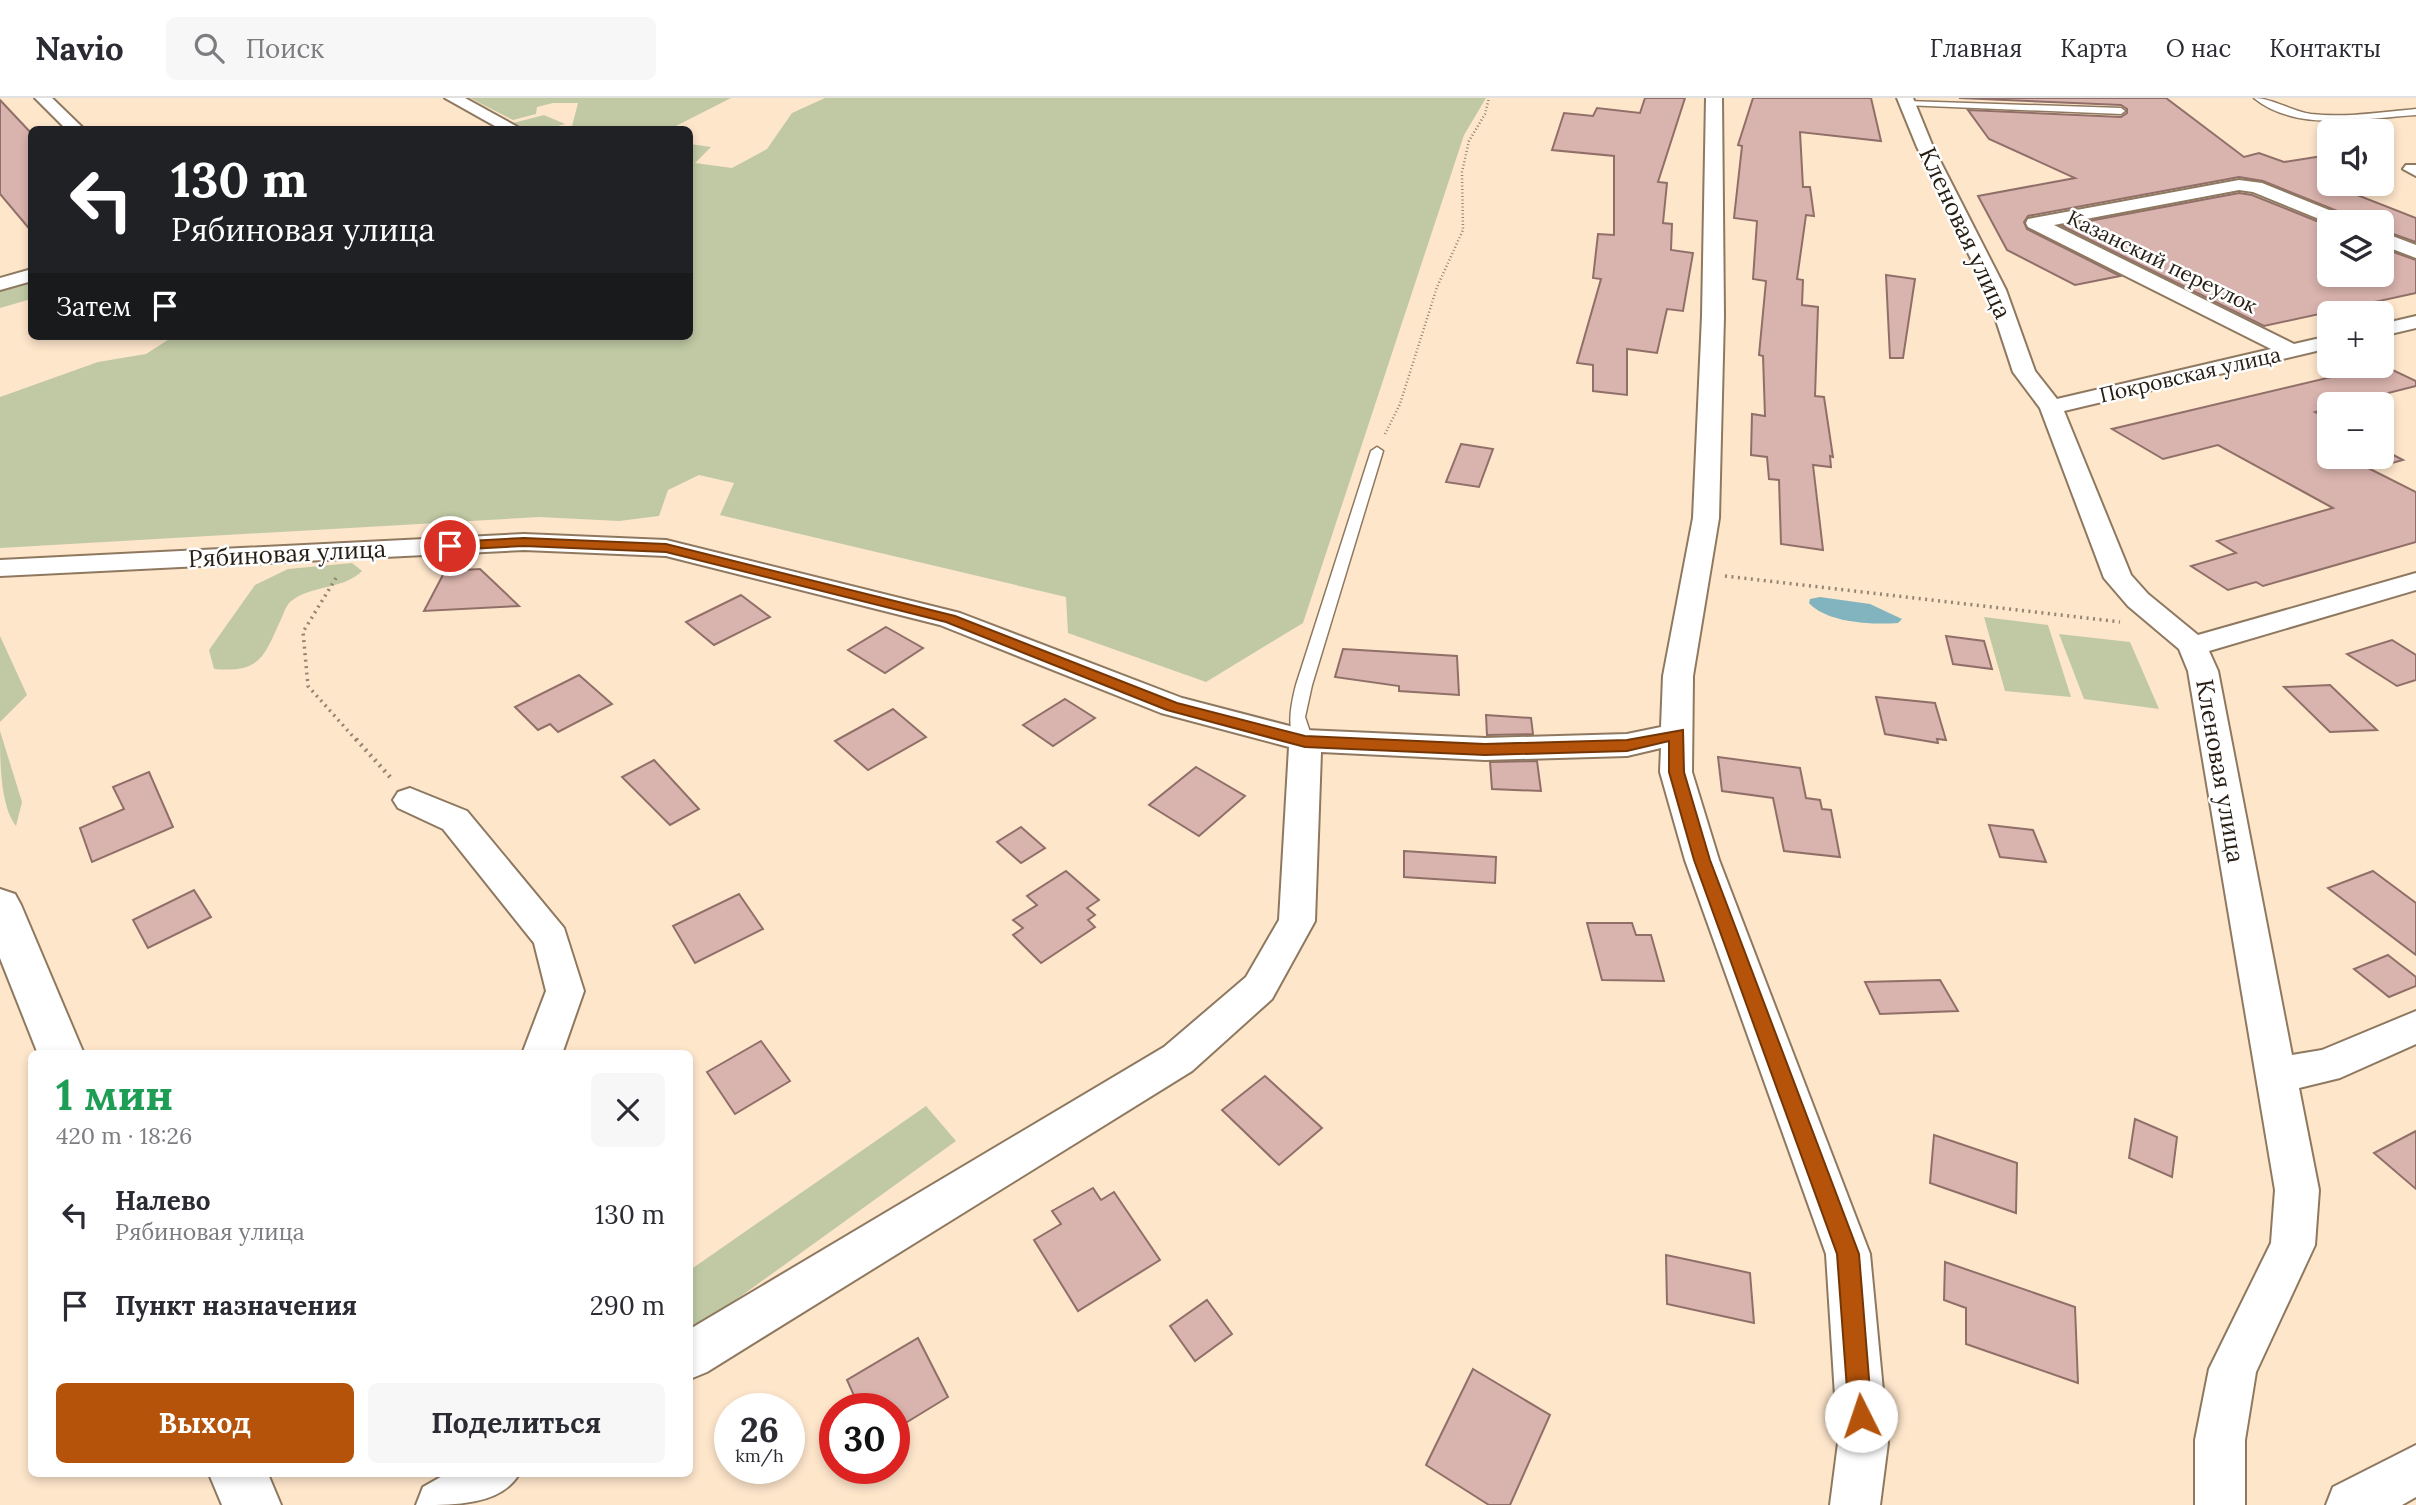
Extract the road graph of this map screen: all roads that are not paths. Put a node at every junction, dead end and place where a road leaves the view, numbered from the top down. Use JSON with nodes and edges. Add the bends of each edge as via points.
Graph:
{"nodes":[{"id":1,"x":43,"y":98,"type":"edge"},
{"id":2,"x":453,"y":98,"type":"edge"},
{"id":3,"x":1714,"y":98,"type":"edge"},
{"id":4,"x":2258,"y":98,"type":"edge"},
{"id":5,"x":1906,"y":100,"type":"edge"},
{"id":6,"x":2121,"y":111,"type":"dead end"},
{"id":7,"x":2416,"y":112,"type":"edge"},
{"id":8,"x":73,"y":126,"type":"edge"},
{"id":9,"x":507,"y":126,"type":"edge"},
{"id":10,"x":2317,"y":212,"type":"edge"},
{"id":11,"x":2394,"y":243,"type":"edge"},
{"id":12,"x":2416,"y":252,"type":"edge"},
{"id":13,"x":28,"y":276,"type":"edge"},
{"id":14,"x":0,"y":284,"type":"edge"},
{"id":15,"x":2416,"y":322,"type":"edge"},
{"id":16,"x":2394,"y":327,"type":"edge"},
{"id":17,"x":2317,"y":345,"type":"edge"},
{"id":18,"x":2292,"y":351,"type":"junction"},
{"id":19,"x":2051,"y":407,"type":"junction"},
{"id":20,"x":1377,"y":451,"type":"road end"},
{"id":21,"x":0,"y":568,"type":"edge"},
{"id":22,"x":2416,"y":581,"type":"edge"},
{"id":23,"x":2184,"y":637,"type":"junction"},
{"id":24,"x":1677,"y":734,"type":"junction"},
{"id":25,"x":1305,"y":741,"type":"junction"},
{"id":26,"x":410,"y":800,"type":"road end"},
{"id":27,"x":0,"y":905,"type":"edge"},
{"id":28,"x":2416,"y":1027,"type":"edge"},
{"id":29,"x":59,"y":1050,"type":"edge"},
{"id":30,"x":543,"y":1050,"type":"edge"},
{"id":31,"x":2273,"y":1075,"type":"junction"},
{"id":32,"x":693,"y":1353,"type":"edge"},
{"id":33,"x":2416,"y":1471,"type":"edge"},
{"id":34,"x":239,"y":1477,"type":"edge"},
{"id":35,"x":489,"y":1477,"type":"edge"},
{"id":36,"x":251,"y":1505,"type":"edge"},
{"id":37,"x":441,"y":1505,"type":"edge"},
{"id":38,"x":1855,"y":1505,"type":"edge"},
{"id":39,"x":2220,"y":1505,"type":"edge"},
{"id":40,"x":2351,"y":1505,"type":"edge"}],
"edges":[{"from":1,"to":8,"type":"street"},
{"from":2,"to":9,"type":"street"},
{"from":3,"to":24,"type":"street","via":[[1706,518],[1678,676]]},
{"from":4,"to":7,"type":"lane","via":[[2273,109],[2298,116]]},
{"from":5,"to":6,"type":"lane"},
{"from":5,"to":19,"type":"street","name":"Кленовая улица","via":[[1996,290],[2024,372]]},
{"from":10,"to":18,"type":"street","name":"Казанский переулок","via":[[2256,187],[2239,185],[2035,223]]},
{"from":11,"to":12,"type":"street"},
{"from":13,"to":14,"type":"street"},
{"from":15,"to":16,"type":"street"},
{"from":17,"to":18,"type":"street","name":"Покровская улица"},
{"from":18,"to":19,"type":"street","name":"Покровская улица"},
{"from":19,"to":23,"type":"street","name":"Кленовая улица","via":[[2118,578]]},
{"from":20,"to":25,"type":"lane","via":[[1304,685],[1297,717]]},
{"from":21,"to":25,"type":"street","name":"Рябиновая улица","via":[[524,542],[666,548],[950,619],[1172,706]]},
{"from":22,"to":23,"type":"street","via":[[2228,638]]},
{"from":23,"to":31,"type":"street","name":"Кленовая улица","via":[[2203,671]]},
{"from":24,"to":25,"type":"street","name":"Рябиновая улица","via":[[1627,746],[1485,750]]},
{"from":24,"to":38,"type":"street","via":[[1676,772],[1702,860],[1848,1254],[1863,1443]]},
{"from":25,"to":32,"type":"street","via":[[1297,921],[1259,988],[1178,1059]]},
{"from":26,"to":30,"type":"street","via":[[455,820],[551,938],[565,990]]},
{"from":27,"to":29,"type":"main road"},
{"from":28,"to":31,"type":"street","via":[[2326,1066]]},
{"from":31,"to":39,"type":"street","name":"Кленовая улица","via":[[2297,1190],[2293,1245],[2233,1369],[2220,1440]]},
{"from":33,"to":40,"type":"street"},
{"from":34,"to":36,"type":"main road"},
{"from":35,"to":37,"type":"street"}]}
